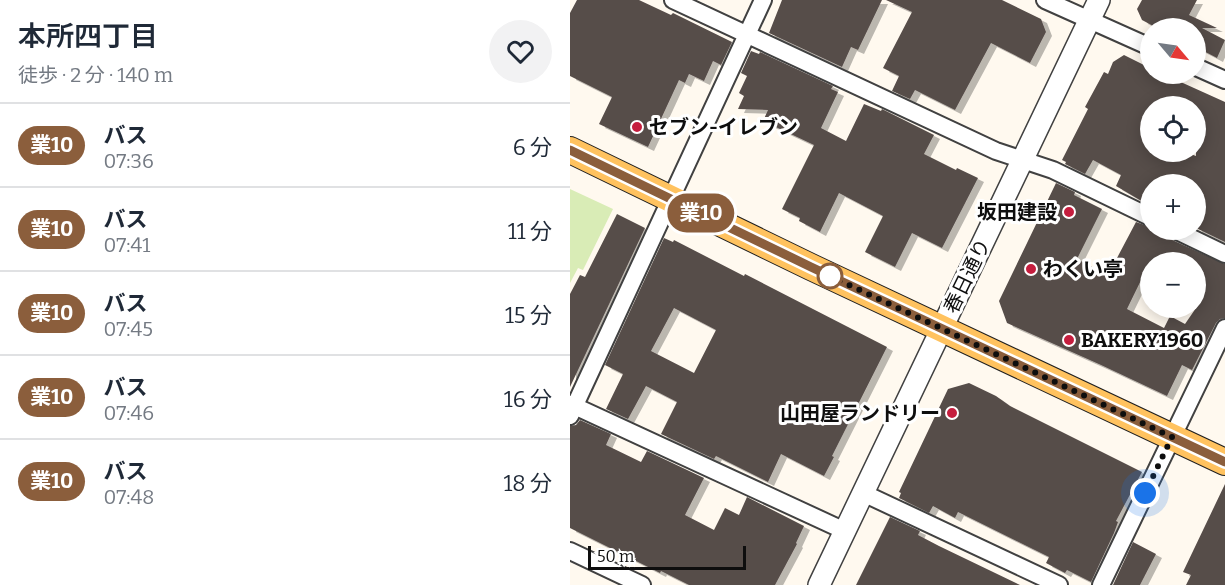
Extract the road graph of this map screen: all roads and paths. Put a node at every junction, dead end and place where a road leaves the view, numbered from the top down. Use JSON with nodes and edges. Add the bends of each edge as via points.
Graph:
{"nodes":[{"id":1,"x":673,"y":0,"type":"edge"},
{"id":2,"x":763,"y":0,"type":"edge"},
{"id":3,"x":1045,"y":0,"type":"edge"},
{"id":4,"x":1099,"y":0,"type":"edge"},
{"id":5,"x":1089,"y":21,"type":"junction"},
{"id":6,"x":747,"y":35,"type":"junction"},
{"id":7,"x":1140,"y":43,"type":"edge"},
{"id":8,"x":1206,"y":71,"type":"edge"},
{"id":9,"x":1225,"y":80,"type":"edge"},
{"id":10,"x":570,"y":150,"type":"edge"},
{"id":11,"x":1022,"y":159,"type":"junction"},
{"id":12,"x":671,"y":199,"type":"junction"},
{"id":13,"x":1140,"y":213,"type":"edge"},
{"id":14,"x":1196,"y":240,"type":"edge"},
{"id":15,"x":1225,"y":254,"type":"edge"},
{"id":16,"x":1225,"y":328,"type":"edge"},
{"id":17,"x":941,"y":329,"type":"junction"},
{"id":18,"x":572,"y":408,"type":"edge"},
{"id":19,"x":1172,"y":437,"type":"junction"},
{"id":20,"x":1225,"y":462,"type":"edge"},
{"id":21,"x":863,"y":494,"type":"junction"},
{"id":22,"x":844,"y":531,"type":"junction"},
{"id":23,"x":570,"y":551,"type":"edge"},
{"id":24,"x":642,"y":585,"type":"edge"},
{"id":25,"x":819,"y":585,"type":"edge"},
{"id":26,"x":1059,"y":585,"type":"edge"},
{"id":27,"x":1101,"y":585,"type":"edge"}],
"edges":[{"from":1,"to":6,"type":"street"},
{"from":2,"to":6,"type":"street"},
{"from":3,"to":5,"type":"street"},
{"from":4,"to":5,"type":"street","name":"春日通り"},
{"from":5,"to":7,"type":"street"},
{"from":5,"to":11,"type":"street","name":"春日通り"},
{"from":6,"to":11,"type":"street","via":[[996,151]]},
{"from":6,"to":12,"type":"street"},
{"from":8,"to":9,"type":"street"},
{"from":10,"to":12,"type":"main road"},
{"from":11,"to":13,"type":"street"},
{"from":11,"to":17,"type":"street","name":"春日通り"},
{"from":12,"to":17,"type":"main road"},
{"from":12,"to":18,"type":"street"},
{"from":14,"to":15,"type":"street"},
{"from":16,"to":19,"type":"street"},
{"from":17,"to":19,"type":"main road"},
{"from":17,"to":21,"type":"street","name":"春日通り"},
{"from":18,"to":22,"type":"street"},
{"from":19,"to":20,"type":"main road"},
{"from":19,"to":27,"type":"street"},
{"from":21,"to":22,"type":"street","name":"春日通り"},
{"from":21,"to":26,"type":"street"},
{"from":22,"to":25,"type":"street","name":"春日通り"},
{"from":23,"to":24,"type":"street"}]}
